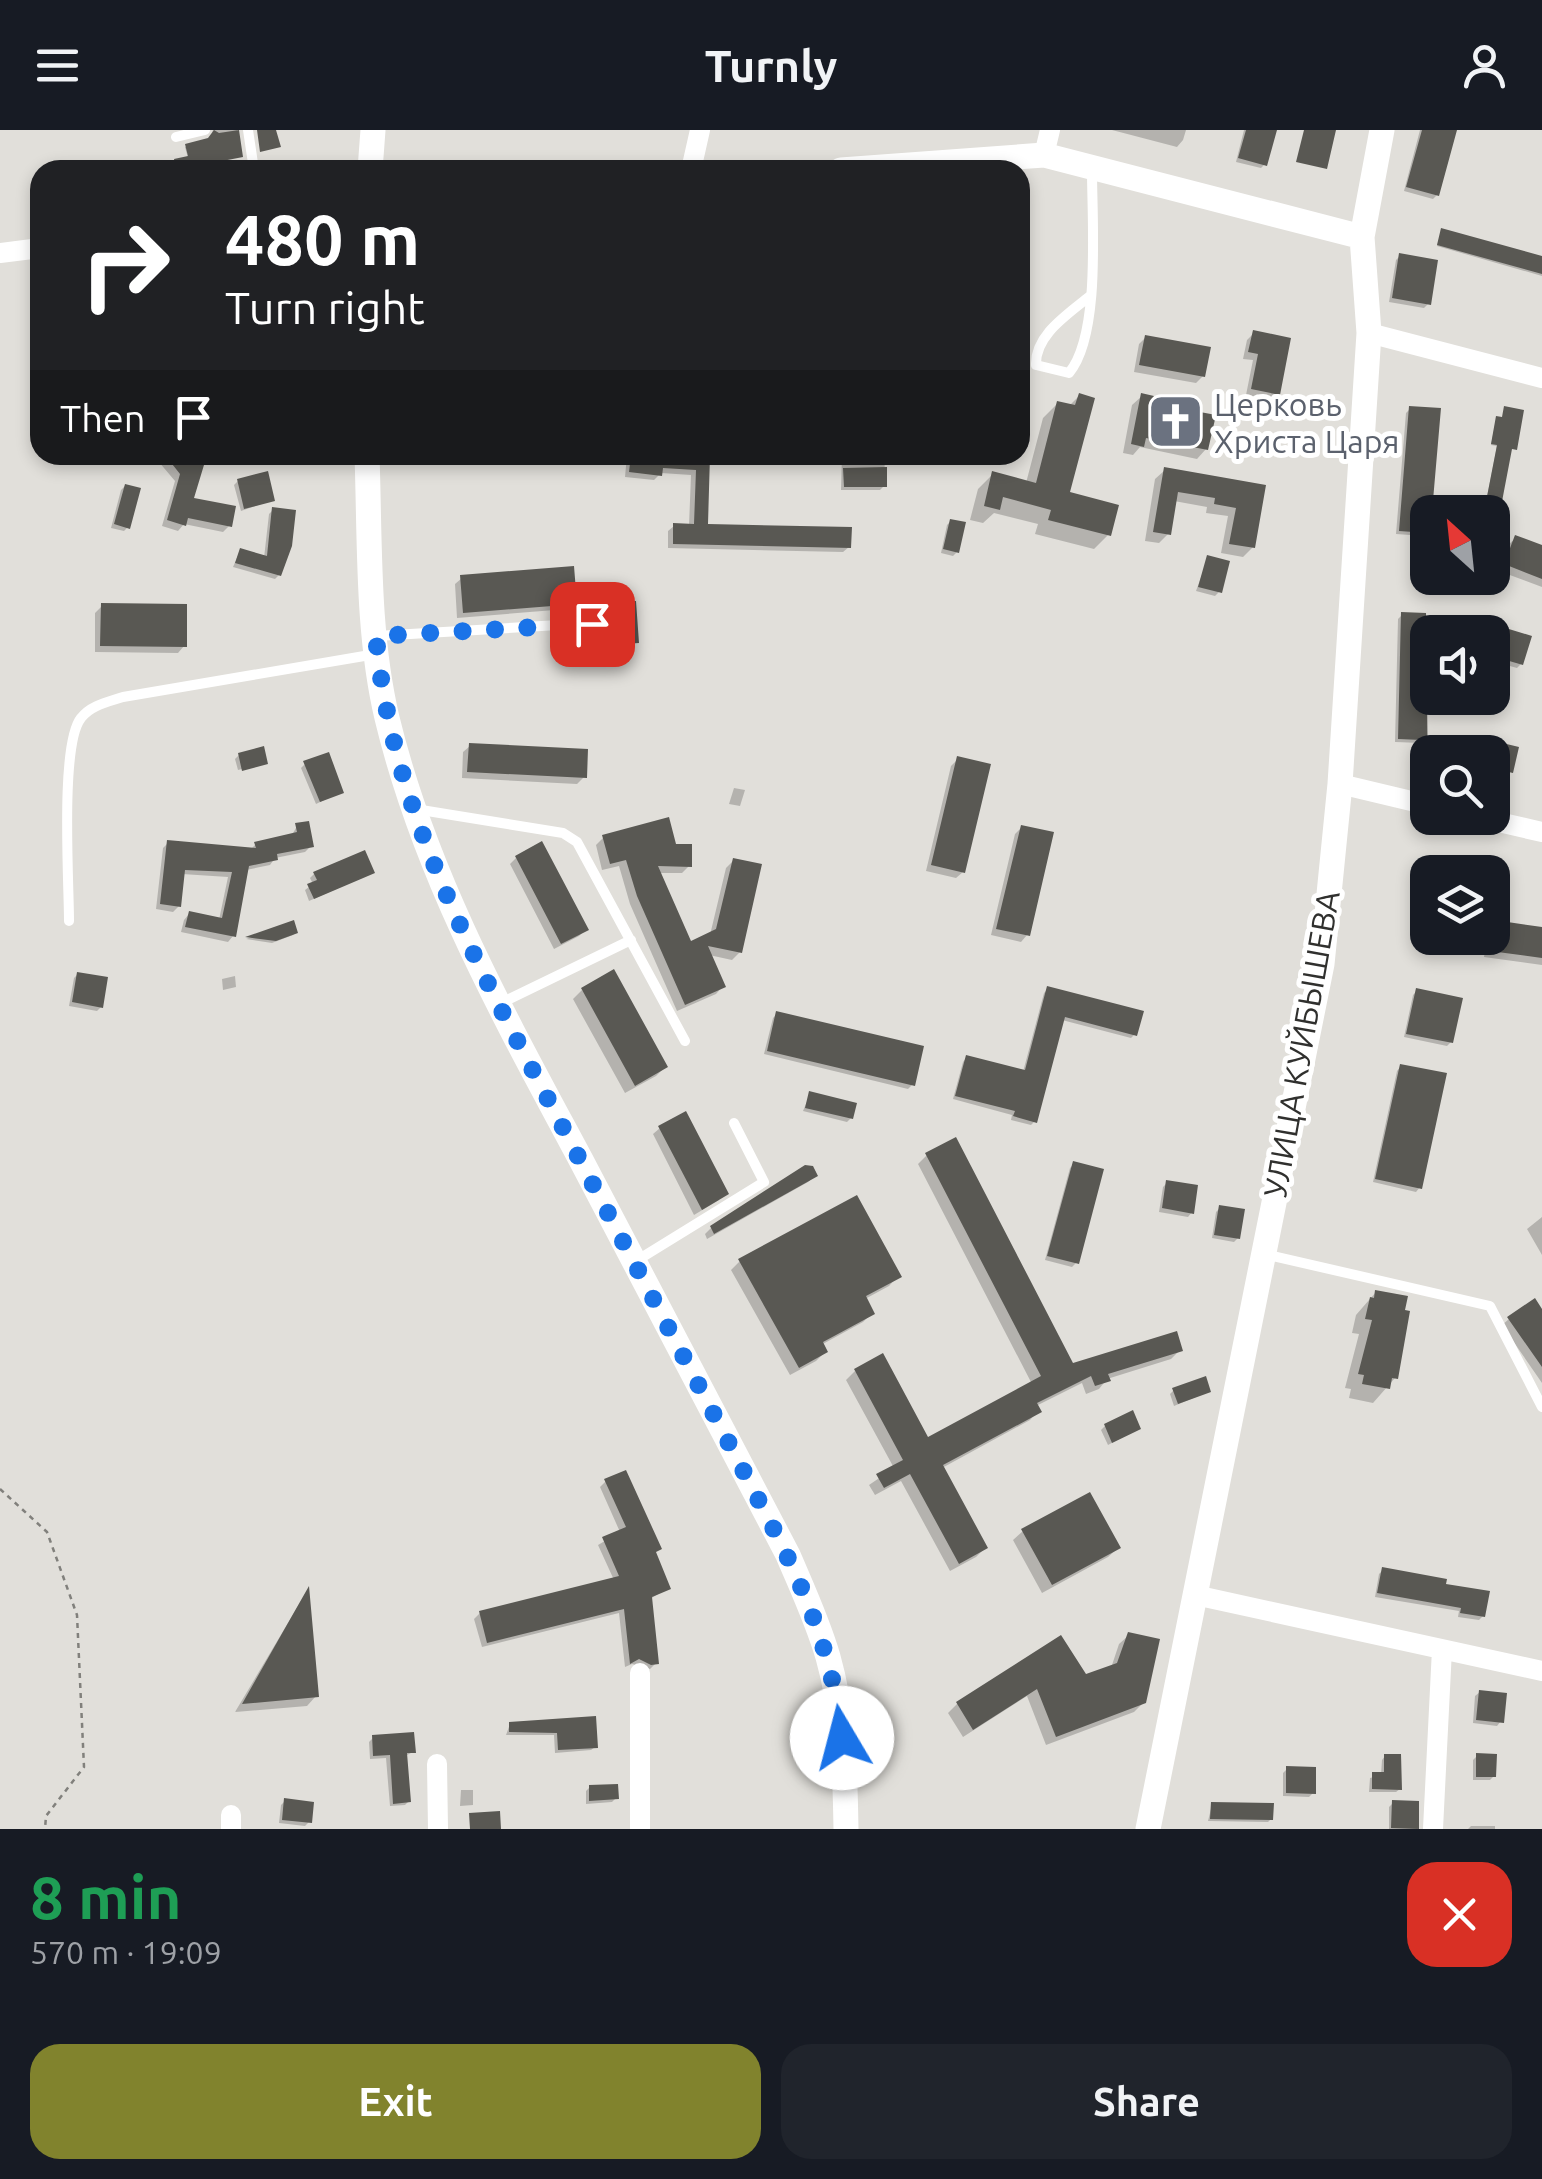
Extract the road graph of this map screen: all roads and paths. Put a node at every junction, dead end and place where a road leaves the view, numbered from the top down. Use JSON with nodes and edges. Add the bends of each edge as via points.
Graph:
{"nodes":[{"id":1,"x":205,"y":130,"type":"edge"},
{"id":2,"x":248,"y":130,"type":"edge"},
{"id":3,"x":373,"y":130,"type":"edge"},
{"id":4,"x":700,"y":130,"type":"edge"},
{"id":5,"x":1382,"y":130,"type":"edge"},
{"id":6,"x":176,"y":138,"type":"dead end"},
{"id":7,"x":1047,"y":142,"type":"edge"},
{"id":8,"x":252,"y":160,"type":"edge"},
{"id":9,"x":371,"y":160,"type":"edge"},
{"id":10,"x":692,"y":160,"type":"edge"},
{"id":11,"x":914,"y":160,"type":"edge"},
{"id":12,"x":1092,"y":167,"type":"junction"},
{"id":13,"x":1362,"y":238,"type":"junction"},
{"id":14,"x":30,"y":249,"type":"edge"},
{"id":15,"x":0,"y":253,"type":"edge"},
{"id":16,"x":1091,"y":295,"type":"junction"},
{"id":17,"x":1370,"y":333,"type":"junction"},
{"id":18,"x":1542,"y":378,"type":"edge"},
{"id":19,"x":368,"y":465,"type":"edge"},
{"id":20,"x":592,"y":624,"type":"dead end"},
{"id":21,"x":377,"y":645,"type":"junction"},
{"id":22,"x":1340,"y":784,"type":"junction"},
{"id":23,"x":1410,"y":801,"type":"edge"},
{"id":24,"x":413,"y":809,"type":"junction"},
{"id":25,"x":1510,"y":825,"type":"edge"},
{"id":26,"x":1542,"y":832,"type":"edge"},
{"id":27,"x":69,"y":921,"type":"dead end"},
{"id":28,"x":631,"y":940,"type":"junction"},
{"id":29,"x":498,"y":1005,"type":"junction"},
{"id":30,"x":685,"y":1041,"type":"dead end"},
{"id":31,"x":734,"y":1123,"type":"dead end"},
{"id":32,"x":1264,"y":1254,"type":"junction"},
{"id":33,"x":635,"y":1262,"type":"junction"},
{"id":34,"x":1542,"y":1407,"type":"edge"},
{"id":35,"x":0,"y":1489,"type":"edge"},
{"id":36,"x":1195,"y":1595,"type":"junction"},
{"id":37,"x":1442,"y":1649,"type":"junction"},
{"id":38,"x":1542,"y":1671,"type":"edge"},
{"id":39,"x":640,"y":1673,"type":"dead end"},
{"id":40,"x":437,"y":1764,"type":"dead end"},
{"id":41,"x":45,"y":1829,"type":"edge"},
{"id":42,"x":438,"y":1829,"type":"edge"},
{"id":43,"x":640,"y":1829,"type":"edge"},
{"id":44,"x":846,"y":1829,"type":"edge"},
{"id":45,"x":1148,"y":1829,"type":"edge"},
{"id":46,"x":1433,"y":1829,"type":"edge"}],
"edges":[{"from":1,"to":6,"type":"lane"},
{"from":2,"to":8,"type":"lane"},
{"from":3,"to":9,"type":"street"},
{"from":4,"to":10,"type":"street"},
{"from":5,"to":13,"type":"street","name":"УЛИЦА КУЙБЫШЕВА"},
{"from":7,"to":11,"type":"street"},
{"from":7,"to":12,"type":"street"},
{"from":12,"to":13,"type":"street"},
{"from":12,"to":16,"type":"lane"},
{"from":13,"to":17,"type":"street","name":"УЛИЦА КУЙБЫШЕВА"},
{"from":14,"to":15,"type":"street"},
{"from":16,"to":16,"type":"lane","via":[[1077,364],[1069,374],[1036,365],[1036,350],[1051,330]]},
{"from":17,"to":18,"type":"street"},
{"from":17,"to":22,"type":"street","name":"УЛИЦА КУЙБЫШЕВА"},
{"from":19,"to":21,"type":"street"},
{"from":20,"to":21,"type":"lane"},
{"from":21,"to":24,"type":"street","via":[[386,715]]},
{"from":21,"to":27,"type":"lane","via":[[91,708],[78,720],[69,772]]},
{"from":22,"to":23,"type":"street"},
{"from":22,"to":32,"type":"street","name":"УЛИЦА КУЙБЫШЕВА","via":[[1322,964]]},
{"from":24,"to":28,"type":"lane","via":[[569,835]]},
{"from":24,"to":29,"type":"street"},
{"from":25,"to":26,"type":"street"},
{"from":28,"to":29,"type":"lane"},
{"from":28,"to":30,"type":"lane"},
{"from":29,"to":33,"type":"street"},
{"from":31,"to":33,"type":"lane","via":[[764,1182]]},
{"from":32,"to":34,"type":"lane","via":[[1490,1306]]},
{"from":32,"to":36,"type":"street","name":"УЛИЦА КУЙБЫШЕВА"},
{"from":33,"to":44,"type":"street","via":[[810,1605],[839,1710]]},
{"from":35,"to":41,"type":"path","via":[[46,1532],[77,1615],[84,1767],[46,1816]]},
{"from":36,"to":37,"type":"street"},
{"from":36,"to":45,"type":"street","name":"УЛИЦА КУЙБЫШЕВА"},
{"from":37,"to":38,"type":"street"},
{"from":37,"to":46,"type":"street"},
{"from":39,"to":43,"type":"street"},
{"from":40,"to":42,"type":"street"}]}
